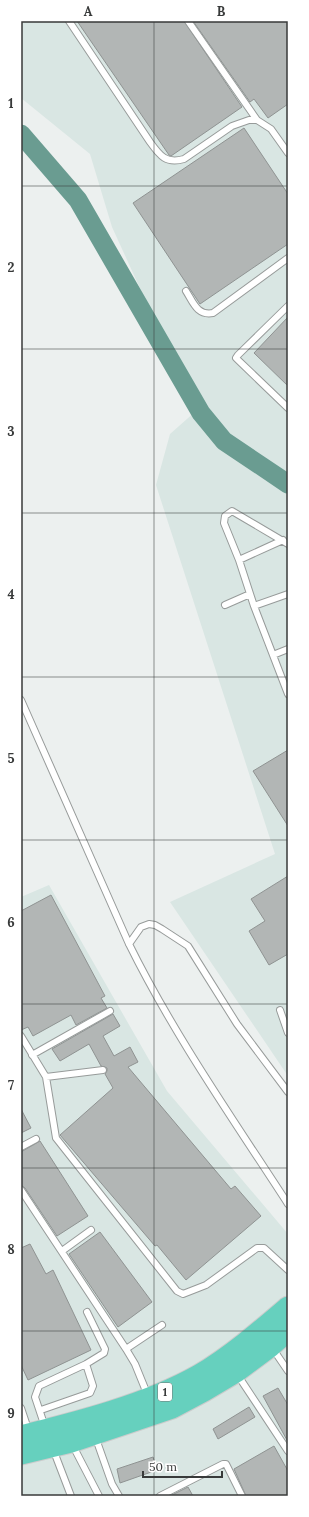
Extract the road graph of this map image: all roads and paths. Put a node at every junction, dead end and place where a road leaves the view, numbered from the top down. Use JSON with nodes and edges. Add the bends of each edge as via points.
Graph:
{"nodes":[{"id":1,"x":69,"y":21,"type":"edge"},
{"id":2,"x":188,"y":21,"type":"edge"},
{"id":3,"x":257,"y":120,"type":"junction"},
{"id":4,"x":285,"y":144,"type":"edge"},
{"id":5,"x":288,"y":153,"type":"edge"},
{"id":6,"x":288,"y":258,"type":"edge"},
{"id":7,"x":186,"y":291,"type":"dead end"},
{"id":8,"x":288,"y":306,"type":"edge"},
{"id":9,"x":288,"y":408,"type":"edge"},
{"id":10,"x":282,"y":540,"type":"junction"},
{"id":11,"x":288,"y":544,"type":"edge"},
{"id":12,"x":239,"y":560,"type":"junction"},
{"id":13,"x":250,"y":594,"type":"junction"},
{"id":14,"x":288,"y":594,"type":"edge"},
{"id":15,"x":225,"y":605,"type":"dead end"},
{"id":16,"x":254,"y":606,"type":"junction"},
{"id":17,"x":288,"y":649,"type":"edge"},
{"id":18,"x":273,"y":655,"type":"junction"},
{"id":19,"x":288,"y":694,"type":"edge"},
{"id":20,"x":21,"y":700,"type":"edge"},
{"id":21,"x":129,"y":944,"type":"junction"},
{"id":22,"x":280,"y":1010,"type":"dead end"},
{"id":23,"x":110,"y":1011,"type":"dead end"},
{"id":24,"x":288,"y":1033,"type":"edge"},
{"id":25,"x":21,"y":1036,"type":"edge"},
{"id":26,"x":32,"y":1055,"type":"junction"},
{"id":27,"x":102,"y":1070,"type":"dead end"},
{"id":28,"x":46,"y":1077,"type":"junction"},
{"id":29,"x":288,"y":1092,"type":"edge"},
{"id":30,"x":36,"y":1139,"type":"dead end"},
{"id":31,"x":21,"y":1147,"type":"edge"},
{"id":32,"x":21,"y":1190,"type":"edge"},
{"id":33,"x":288,"y":1204,"type":"edge"},
{"id":34,"x":90,"y":1230,"type":"dead end"},
{"id":35,"x":62,"y":1251,"type":"junction"},
{"id":36,"x":288,"y":1270,"type":"edge"},
{"id":37,"x":288,"y":1307,"type":"edge"},
{"id":38,"x":87,"y":1312,"type":"dead end"},
{"id":39,"x":162,"y":1325,"type":"dead end"},
{"id":40,"x":288,"y":1331,"type":"edge"},
{"id":41,"x":271,"y":1346,"type":"junction"},
{"id":42,"x":126,"y":1349,"type":"junction"},
{"id":43,"x":86,"y":1364,"type":"junction"},
{"id":44,"x":288,"y":1371,"type":"edge"},
{"id":45,"x":236,"y":1372,"type":"junction"},
{"id":46,"x":149,"y":1398,"type":"junction"},
{"id":47,"x":21,"y":1408,"type":"edge"},
{"id":48,"x":40,"y":1410,"type":"junction"},
{"id":49,"x":95,"y":1435,"type":"junction"},
{"id":50,"x":46,"y":1439,"type":"edge"},
{"id":51,"x":288,"y":1451,"type":"edge"},
{"id":52,"x":71,"y":1496,"type":"edge"},
{"id":53,"x":99,"y":1496,"type":"edge"},
{"id":54,"x":119,"y":1496,"type":"edge"},
{"id":55,"x":160,"y":1496,"type":"edge"},
{"id":56,"x":242,"y":1496,"type":"edge"}],
"edges":[{"from":1,"to":3,"type":"lane","via":[[150,142],[167,160],[175,162],[184,159],[232,126]]},
{"from":2,"to":3,"type":"lane"},
{"from":3,"to":4,"type":"lane","via":[[271,129]]},
{"from":4,"to":5,"type":"lane"},
{"from":6,"to":7,"type":"lane","via":[[213,313],[204,313],[197,309]]},
{"from":8,"to":9,"type":"lane","via":[[236,358]]},
{"from":10,"to":11,"type":"lane"},
{"from":10,"to":12,"type":"lane"},
{"from":10,"to":12,"type":"lane","via":[[232,511],[225,516],[224,523]]},
{"from":12,"to":13,"type":"lane"},
{"from":13,"to":15,"type":"lane"},
{"from":13,"to":16,"type":"lane"},
{"from":14,"to":16,"type":"lane"},
{"from":16,"to":18,"type":"lane"},
{"from":17,"to":18,"type":"lane"},
{"from":18,"to":19,"type":"lane"},
{"from":20,"to":21,"type":"lane"},
{"from":21,"to":29,"type":"lane","via":[[141,927],[149,924],[155,925],[188,946],[237,1024]]},
{"from":21,"to":33,"type":"lane","via":[[206,1077]]},
{"from":22,"to":24,"type":"lane"},
{"from":23,"to":26,"type":"lane"},
{"from":25,"to":26,"type":"lane"},
{"from":26,"to":28,"type":"lane"},
{"from":27,"to":28,"type":"lane"},
{"from":28,"to":36,"type":"lane","via":[[56,1138],[177,1291],[183,1294],[206,1285],[256,1248],[264,1248]]},
{"from":30,"to":31,"type":"lane"},
{"from":32,"to":35,"type":"lane"},
{"from":34,"to":35,"type":"lane"},
{"from":35,"to":42,"type":"lane"},
{"from":37,"to":46,"type":"highway","number":"1","via":[[228,1356],[198,1375]]},
{"from":38,"to":43,"type":"lane","via":[[105,1349],[104,1353]]},
{"from":39,"to":42,"type":"lane"},
{"from":40,"to":41,"type":"highway","number":"1"},
{"from":41,"to":44,"type":"lane"},
{"from":41,"to":45,"type":"highway","number":"1"},
{"from":42,"to":46,"type":"lane"},
{"from":43,"to":48,"type":"lane","via":[[39,1386],[35,1397]]},
{"from":43,"to":48,"type":"lane","via":[[93,1386],[90,1393]]},
{"from":45,"to":49,"type":"highway","number":"1","via":[[172,1408]]},
{"from":45,"to":51,"type":"lane"},
{"from":46,"to":50,"type":"highway","number":"1"},
{"from":47,"to":50,"type":"lane"},
{"from":48,"to":50,"type":"lane"},
{"from":49,"to":50,"type":"highway","number":"1"},
{"from":49,"to":54,"type":"lane","via":[[112,1484]]},
{"from":50,"to":52,"type":"lane"},
{"from":50,"to":53,"type":"lane"},
{"from":55,"to":56,"type":"lane","via":[[226,1464]]}]}
